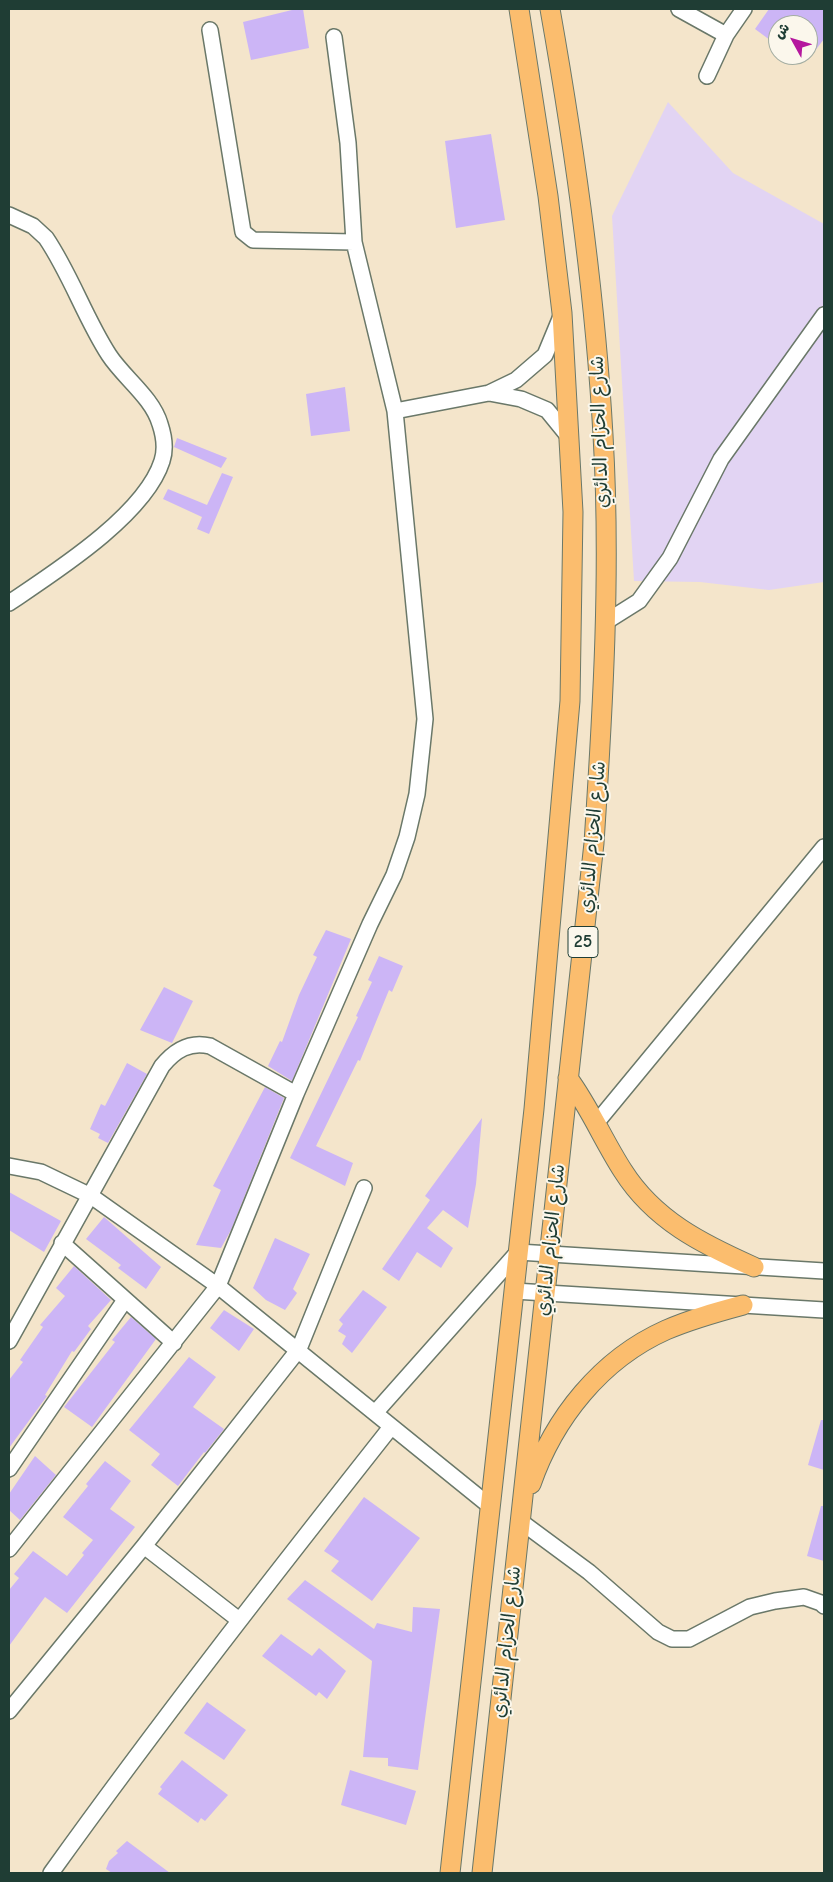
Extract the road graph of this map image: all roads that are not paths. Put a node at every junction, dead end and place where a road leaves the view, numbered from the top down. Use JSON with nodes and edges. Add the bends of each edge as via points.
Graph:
{"nodes":[{"id":1,"x":519,"y":9,"type":"edge"},
{"id":2,"x":550,"y":9,"type":"edge"},
{"id":3,"x":679,"y":9,"type":"edge"},
{"id":4,"x":744,"y":9,"type":"edge"},
{"id":5,"x":210,"y":30,"type":"dead end"},
{"id":6,"x":726,"y":35,"type":"junction"},
{"id":7,"x":334,"y":37,"type":"dead end"},
{"id":8,"x":706,"y":76,"type":"dead end"},
{"id":9,"x":9,"y":215,"type":"edge"},
{"id":10,"x":354,"y":242,"type":"junction"},
{"id":11,"x":562,"y":313,"type":"junction"},
{"id":12,"x":824,"y":315,"type":"edge"},
{"id":13,"x":489,"y":393,"type":"junction"},
{"id":14,"x":395,"y":411,"type":"junction"},
{"id":15,"x":569,"y":437,"type":"junction"},
{"id":16,"x":9,"y":603,"type":"edge"},
{"id":17,"x":604,"y":622,"type":"junction"},
{"id":18,"x":824,"y":847,"type":"edge"},
{"id":19,"x":568,"y":1078,"type":"junction"},
{"id":20,"x":296,"y":1094,"type":"junction"},
{"id":21,"x":597,"y":1122,"type":"junction"},
{"id":22,"x":9,"y":1166,"type":"edge"},
{"id":23,"x":364,"y":1188,"type":"dead end"},
{"id":24,"x":91,"y":1196,"type":"junction"},
{"id":25,"x":62,"y":1243,"type":"junction"},
{"id":26,"x":518,"y":1252,"type":"junction"},
{"id":27,"x":550,"y":1254,"type":"junction"},
{"id":28,"x":754,"y":1267,"type":"junction"},
{"id":29,"x":824,"y":1271,"type":"edge"},
{"id":30,"x":218,"y":1286,"type":"junction"},
{"id":31,"x":514,"y":1291,"type":"junction"},
{"id":32,"x":545,"y":1293,"type":"junction"},
{"id":33,"x":125,"y":1300,"type":"junction"},
{"id":34,"x":742,"y":1305,"type":"junction"},
{"id":35,"x":824,"y":1310,"type":"edge"},
{"id":36,"x":9,"y":1340,"type":"edge"},
{"id":37,"x":174,"y":1344,"type":"junction"},
{"id":38,"x":299,"y":1349,"type":"junction"},
{"id":39,"x":375,"y":1413,"type":"junction"},
{"id":40,"x":391,"y":1427,"type":"junction"},
{"id":41,"x":9,"y":1469,"type":"edge"},
{"id":42,"x":491,"y":1507,"type":"junction"},
{"id":43,"x":520,"y":1516,"type":"junction"},
{"id":44,"x":12,"y":1538,"type":"edge"},
{"id":45,"x":144,"y":1546,"type":"junction"},
{"id":46,"x":824,"y":1606,"type":"edge"},
{"id":47,"x":239,"y":1620,"type":"junction"},
{"id":48,"x":9,"y":1711,"type":"edge"},
{"id":49,"x":51,"y":1873,"type":"edge"},
{"id":50,"x":450,"y":1873,"type":"edge"},
{"id":51,"x":482,"y":1873,"type":"edge"}],
"edges":[{"from":1,"to":11,"type":"main road","name":"شارع الحزام الدائري","number":"25","via":[[548,196]]},
{"from":2,"to":17,"type":"main road","name":"شارع الحزام الدائري","number":"25","via":[[573,138],[596,334],[603,437]]},
{"from":3,"to":6,"type":"street"},
{"from":4,"to":6,"type":"street"},
{"from":5,"to":10,"type":"street","via":[[243,232],[253,240]]},
{"from":6,"to":8,"type":"street"},
{"from":7,"to":10,"type":"street","via":[[348,143]]},
{"from":9,"to":16,"type":"street","via":[[33,226],[46,238],[110,357],[152,407],[165,441],[162,461],[154,477],[126,513],[55,572]]},
{"from":10,"to":14,"type":"street"},
{"from":11,"to":13,"type":"street","via":[[545,355],[516,380]]},
{"from":11,"to":15,"type":"main road","name":"شارع الحزام الدائري","number":"25"},
{"from":12,"to":17,"type":"street","via":[[721,459],[665,565],[639,601]]},
{"from":13,"to":14,"type":"street"},
{"from":13,"to":15,"type":"street","via":[[521,399],[547,410]]},
{"from":14,"to":20,"type":"street","via":[[425,719],[417,794],[394,876]]},
{"from":15,"to":26,"type":"main road","name":"شارع الحزام الدائري","number":"25","via":[[573,512],[570,701]]},
{"from":17,"to":19,"type":"main road","name":"شارع الحزام الدائري","number":"25","via":[[594,843]]},
{"from":18,"to":21,"type":"street"},
{"from":19,"to":21,"type":"main road"},
{"from":19,"to":27,"type":"main road","name":"شارع الحزام الدائري","number":"25"},
{"from":20,"to":24,"type":"street","via":[[210,1046],[199,1044],[178,1051],[162,1066]]},
{"from":20,"to":30,"type":"street"},
{"from":21,"to":28,"type":"main road","via":[[623,1172],[660,1214],[705,1245]]},
{"from":22,"to":24,"type":"street","via":[[41,1172]]},
{"from":23,"to":38,"type":"street"},
{"from":24,"to":25,"type":"street"},
{"from":24,"to":30,"type":"street"},
{"from":25,"to":33,"type":"street"},
{"from":25,"to":36,"type":"street"},
{"from":26,"to":27,"type":"street"},
{"from":26,"to":31,"type":"main road","name":"شارع الحزام الدائري","number":"25"},
{"from":26,"to":39,"type":"street"},
{"from":27,"to":28,"type":"street"},
{"from":27,"to":32,"type":"main road","name":"شارع الحزام الدائري","number":"25"},
{"from":28,"to":29,"type":"street"},
{"from":30,"to":37,"type":"street"},
{"from":30,"to":38,"type":"street"},
{"from":31,"to":32,"type":"street"},
{"from":31,"to":42,"type":"main road","name":"شارع الحزام الدائري","number":"25"},
{"from":32,"to":34,"type":"street"},
{"from":32,"to":43,"type":"main road","name":"شارع الحزام الدائري","number":"25"},
{"from":33,"to":37,"type":"street"},
{"from":33,"to":41,"type":"street"},
{"from":34,"to":35,"type":"street"},
{"from":34,"to":43,"type":"main road","via":[[665,1330],[606,1368],[582,1393],[556,1429],[536,1469]]},
{"from":37,"to":44,"type":"street"},
{"from":38,"to":39,"type":"street"},
{"from":38,"to":45,"type":"street"},
{"from":39,"to":40,"type":"street"},
{"from":40,"to":42,"type":"street"},
{"from":40,"to":47,"type":"street"},
{"from":42,"to":50,"type":"main road","name":"شارع الحزام الدائري","number":"25"},
{"from":43,"to":46,"type":"street","via":[[658,1632],[672,1638],[689,1639],[750,1607],[775,1601],[804,1597]]},
{"from":43,"to":51,"type":"main road","name":"شارع الحزام الدائري","number":"25"},
{"from":45,"to":47,"type":"street"},
{"from":45,"to":48,"type":"street"},
{"from":47,"to":49,"type":"street"}]}
